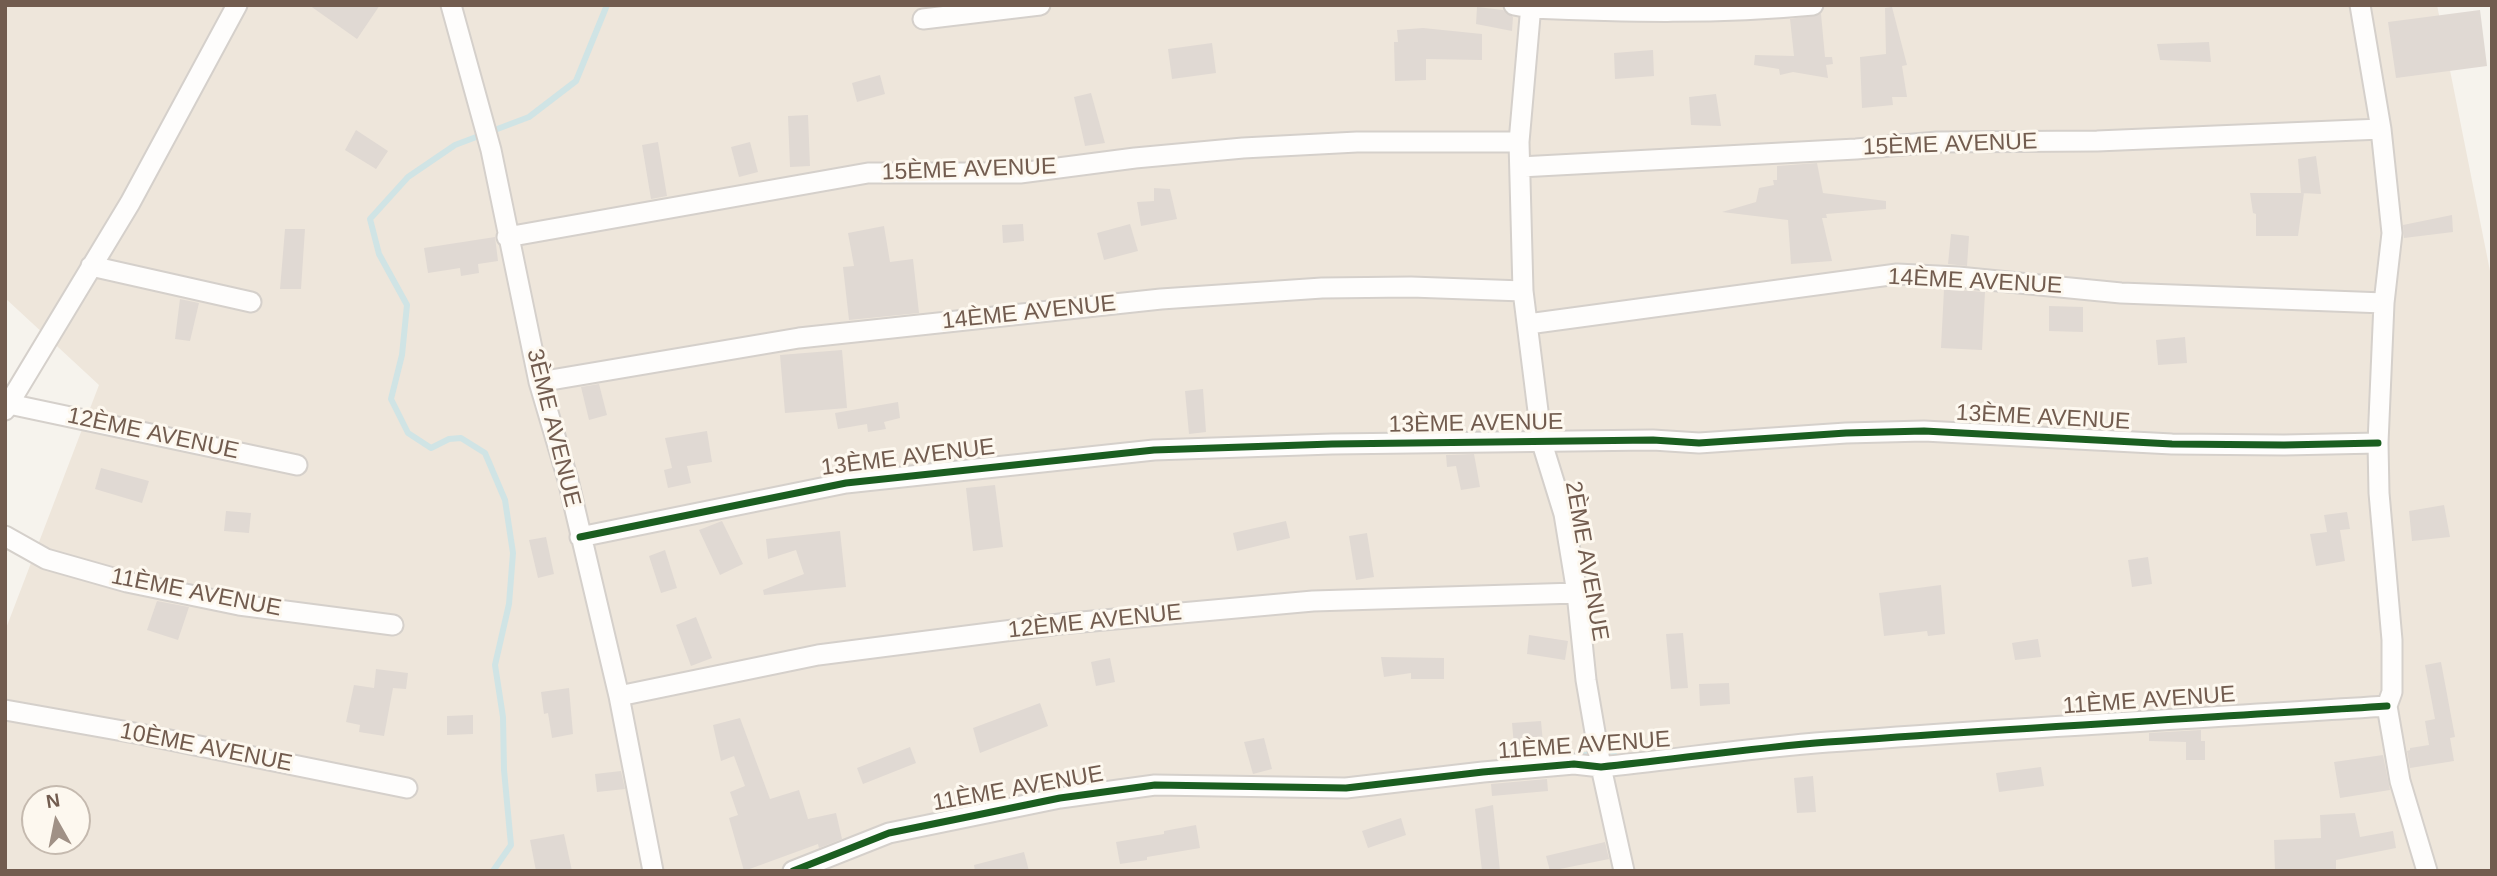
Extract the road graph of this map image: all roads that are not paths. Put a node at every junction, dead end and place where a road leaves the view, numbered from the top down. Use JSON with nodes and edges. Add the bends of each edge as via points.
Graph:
{"nodes":[{"id":1,"x":237,"y":5,"type":"edge"},
{"id":2,"x":451,"y":5,"type":"edge"},
{"id":3,"x":1040,"y":5,"type":"edge"},
{"id":4,"x":1813,"y":5,"type":"edge"},
{"id":5,"x":2360,"y":5,"type":"edge"},
{"id":6,"x":1525,"y":6,"type":"edge"},
{"id":7,"x":923,"y":19,"type":"dead end"},
{"id":8,"x":2381,"y":129,"type":"junction"},
{"id":9,"x":1519,"y":142,"type":"junction"},
{"id":10,"x":1520,"y":167,"type":"junction"},
{"id":11,"x":507,"y":237,"type":"junction"},
{"id":12,"x":92,"y":266,"type":"junction"},
{"id":13,"x":1523,"y":291,"type":"junction"},
{"id":14,"x":251,"y":302,"type":"dead end"},
{"id":15,"x":2384,"y":303,"type":"junction"},
{"id":16,"x":1528,"y":324,"type":"junction"},
{"id":17,"x":539,"y":382,"type":"junction"},
{"id":18,"x":7,"y":407,"type":"edge"},
{"id":19,"x":1542,"y":443,"type":"junction"},
{"id":20,"x":2378,"y":443,"type":"junction"},
{"id":21,"x":297,"y":465,"type":"dead end"},
{"id":22,"x":5,"y":536,"type":"edge"},
{"id":23,"x":580,"y":537,"type":"junction"},
{"id":24,"x":1577,"y":593,"type":"junction"},
{"id":25,"x":393,"y":625,"type":"dead end"},
{"id":26,"x":619,"y":696,"type":"junction"},
{"id":27,"x":2387,"y":706,"type":"junction"},
{"id":28,"x":5,"y":710,"type":"edge"},
{"id":29,"x":1601,"y":767,"type":"junction"},
{"id":30,"x":407,"y":788,"type":"dead end"},
{"id":31,"x":653,"y":871,"type":"edge"},
{"id":32,"x":793,"y":871,"type":"edge"},
{"id":33,"x":1624,"y":871,"type":"edge"},
{"id":34,"x":2427,"y":871,"type":"edge"}],
"edges":[{"from":1,"to":12,"type":"street"},
{"from":2,"to":11,"type":"street","name":"3ÈME AVENUE","via":[[491,150]]},
{"from":3,"to":7,"type":"street"},
{"from":4,"to":6,"type":"street","via":[[1674,13]]},
{"from":5,"to":8,"type":"street"},
{"from":6,"to":9,"type":"street","name":"2ÈME AVENUE"},
{"from":8,"to":10,"type":"street","name":"15ÈME AVENUE","via":[[2097,141],[1937,142]]},
{"from":8,"to":15,"type":"street","via":[[2392,233]]},
{"from":9,"to":10,"type":"street","name":"2ÈME AVENUE"},
{"from":9,"to":11,"type":"street","name":"15ÈME AVENUE","via":[[1357,142],[1243,148],[1020,173],[867,173]]},
{"from":10,"to":13,"type":"street","name":"2ÈME AVENUE"},
{"from":11,"to":17,"type":"street","name":"3ÈME AVENUE"},
{"from":12,"to":14,"type":"street"},
{"from":12,"to":18,"type":"street"},
{"from":13,"to":16,"type":"street","name":"2ÈME AVENUE"},
{"from":13,"to":17,"type":"street","name":"14ÈME AVENUE","via":[[1322,288],[1161,299],[799,338]]},
{"from":15,"to":16,"type":"street","name":"14ÈME AVENUE","via":[[2121,293],[1897,274]]},
{"from":15,"to":20,"type":"street"},
{"from":16,"to":19,"type":"street","name":"2ÈME AVENUE"},
{"from":17,"to":23,"type":"street","name":"3ÈME AVENUE"},
{"from":18,"to":21,"type":"street","name":"12ÈME AVENUE"},
{"from":19,"to":20,"type":"street","name":"13ÈME AVENUE","via":[[1699,443],[1924,431],[2172,444]]},
{"from":19,"to":23,"type":"street","name":"13ÈME AVENUE","via":[[1154,450],[846,483]]},
{"from":19,"to":24,"type":"street","name":"2ÈME AVENUE","via":[[1564,514]]},
{"from":20,"to":27,"type":"street","via":[[2392,640],[2392,692]]},
{"from":22,"to":25,"type":"street","name":"11ÈME AVENUE","via":[[46,559],[127,582],[239,605]]},
{"from":23,"to":26,"type":"street","name":"3ÈME AVENUE"},
{"from":24,"to":26,"type":"street","name":"12ÈME AVENUE","via":[[1312,601],[1060,624],[818,655]]},
{"from":24,"to":29,"type":"street","name":"2ÈME AVENUE"},
{"from":26,"to":31,"type":"street","name":"3ÈME AVENUE"},
{"from":27,"to":29,"type":"street","name":"11ÈME AVENUE","via":[[1828,742]]},
{"from":27,"to":34,"type":"street","via":[[2400,781]]},
{"from":28,"to":30,"type":"street","name":"10ÈME AVENUE"},
{"from":29,"to":32,"type":"street","name":"11ÈME AVENUE","via":[[1574,764],[1346,788],[1155,785],[1060,798],[889,833]]},
{"from":29,"to":33,"type":"street","name":"2ÈME AVENUE"}]}
